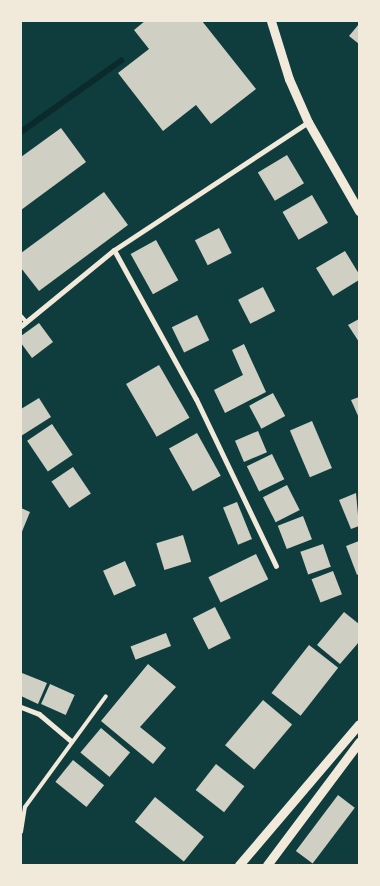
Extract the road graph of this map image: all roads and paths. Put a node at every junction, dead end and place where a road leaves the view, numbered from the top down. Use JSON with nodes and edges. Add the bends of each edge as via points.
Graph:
{"nodes":[{"id":1,"x":271,"y":21,"type":"edge"},
{"id":2,"x":308,"y":122,"type":"junction"},
{"id":3,"x":359,"y":211,"type":"edge"},
{"id":4,"x":114,"y":250,"type":"junction"},
{"id":5,"x":21,"y":316,"type":"edge"},
{"id":6,"x":24,"y":324,"type":"edge"},
{"id":7,"x":276,"y":566,"type":"dead end"},
{"id":8,"x":106,"y":696,"type":"dead end"},
{"id":9,"x":21,"y":707,"type":"edge"},
{"id":10,"x":359,"y":724,"type":"edge"},
{"id":11,"x":71,"y":741,"type":"junction"},
{"id":12,"x":359,"y":742,"type":"edge"},
{"id":13,"x":21,"y":832,"type":"edge"},
{"id":14,"x":239,"y":865,"type":"edge"},
{"id":15,"x":267,"y":865,"type":"edge"}],
"edges":[{"from":1,"to":2,"type":"street","via":[[289,79]]},
{"from":2,"to":3,"type":"street"},
{"from":2,"to":4,"type":"street"},
{"from":4,"to":6,"type":"street"},
{"from":4,"to":7,"type":"street","via":[[196,399]]},
{"from":5,"to":6,"type":"lane"},
{"from":8,"to":11,"type":"lane"},
{"from":9,"to":11,"type":"street","via":[[38,714]]},
{"from":10,"to":14,"type":"street"},
{"from":11,"to":13,"type":"lane","via":[[22,812]]},
{"from":12,"to":15,"type":"street"}]}
